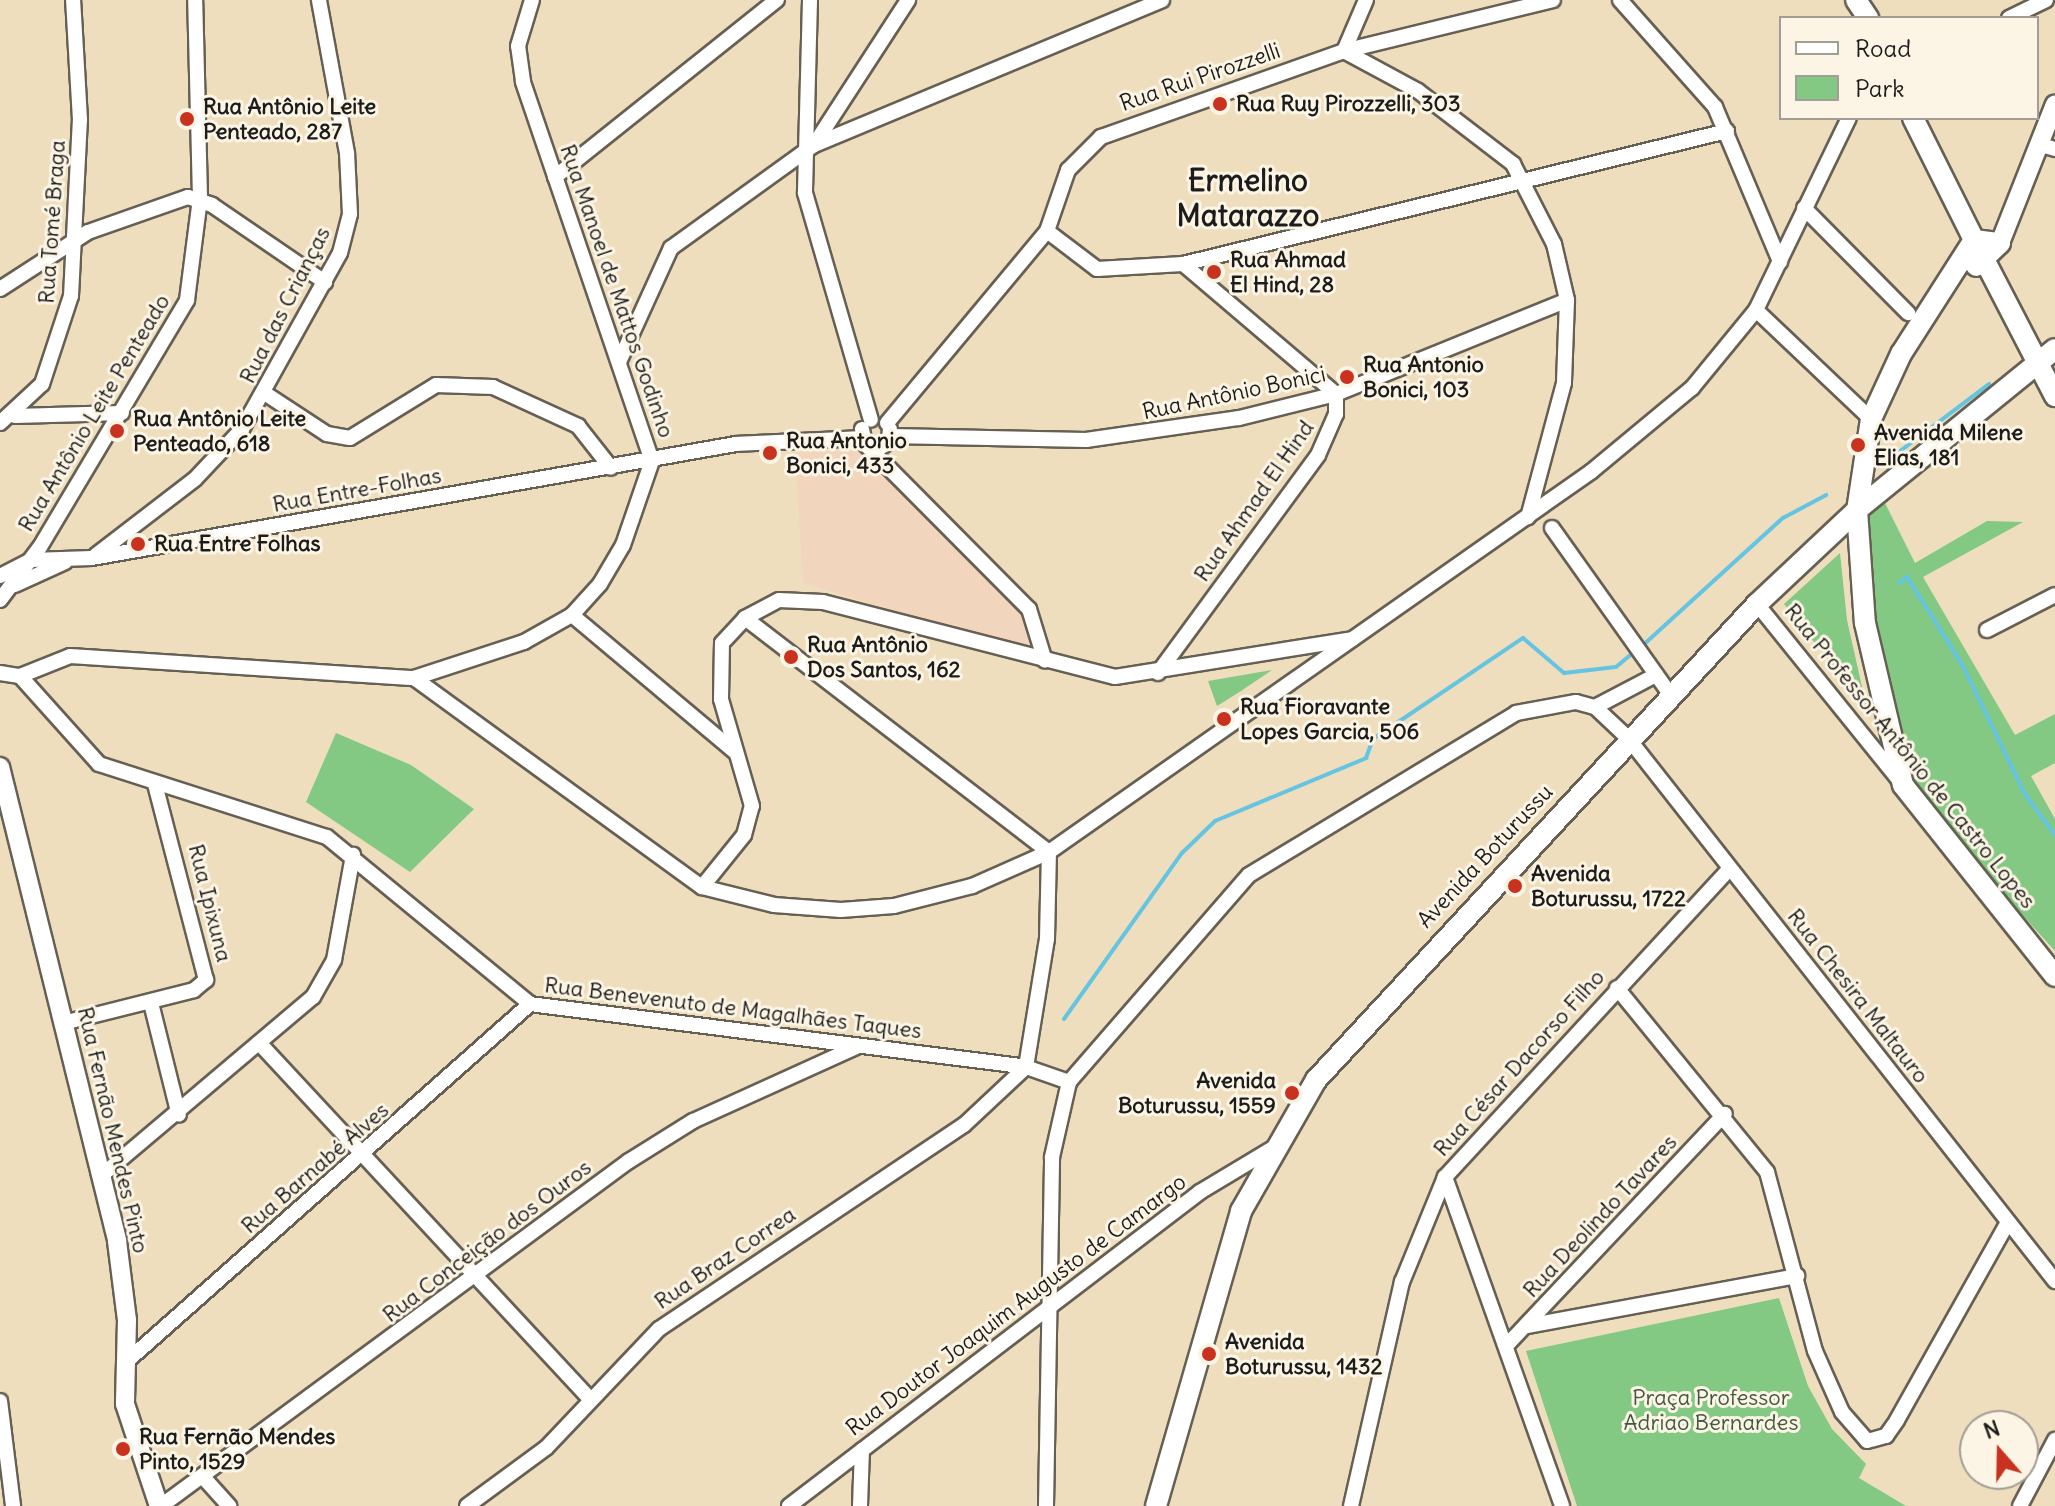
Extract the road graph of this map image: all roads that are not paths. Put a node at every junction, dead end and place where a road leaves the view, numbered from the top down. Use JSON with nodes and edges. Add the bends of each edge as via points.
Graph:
{"nodes":[{"id":1,"x":73,"y":0,"type":"edge"},
{"id":2,"x":195,"y":0,"type":"edge"},
{"id":3,"x":319,"y":0,"type":"edge"},
{"id":4,"x":532,"y":0,"type":"edge"},
{"id":5,"x":777,"y":0,"type":"edge"},
{"id":6,"x":810,"y":0,"type":"edge"},
{"id":7,"x":908,"y":0,"type":"edge"},
{"id":8,"x":1162,"y":0,"type":"edge"},
{"id":9,"x":1366,"y":0,"type":"edge"},
{"id":10,"x":1553,"y":0,"type":"edge"},
{"id":11,"x":1620,"y":0,"type":"edge"},
{"id":12,"x":2046,"y":0,"type":"edge"},
{"id":13,"x":2013,"y":16,"type":"edge"},
{"id":14,"x":1344,"y":51,"type":"junction"},
{"id":15,"x":2055,"y":104,"type":"edge"},
{"id":16,"x":1848,"y":120,"type":"edge"},
{"id":17,"x":1914,"y":120,"type":"edge"},
{"id":18,"x":1727,"y":131,"type":"junction"},
{"id":19,"x":2048,"y":147,"type":"edge"},
{"id":20,"x":808,"y":150,"type":"junction"},
{"id":21,"x":555,"y":177,"type":"junction"},
{"id":22,"x":1527,"y":180,"type":"junction"},
{"id":23,"x":200,"y":198,"type":"junction"},
{"id":24,"x":1804,"y":208,"type":"junction"},
{"id":25,"x":1047,"y":231,"type":"junction"},
{"id":26,"x":76,"y":240,"type":"junction"},
{"id":27,"x":1974,"y":240,"type":"junction"},
{"id":28,"x":2000,"y":243,"type":"junction"},
{"id":29,"x":1780,"y":262,"type":"junction"},
{"id":30,"x":1986,"y":263,"type":"junction"},
{"id":31,"x":1183,"y":264,"type":"junction"},
{"id":32,"x":1961,"y":271,"type":"junction"},
{"id":33,"x":325,"y":282,"type":"junction"},
{"id":34,"x":0,"y":289,"type":"edge"},
{"id":35,"x":1567,"y":300,"type":"junction"},
{"id":36,"x":1756,"y":310,"type":"junction"},
{"id":37,"x":1908,"y":313,"type":"dead end"},
{"id":38,"x":2015,"y":325,"type":"junction"},
{"id":39,"x":2055,"y":339,"type":"edge"},
{"id":40,"x":2055,"y":349,"type":"edge"},
{"id":41,"x":619,"y":362,"type":"junction"},
{"id":42,"x":2039,"y":367,"type":"junction"},
{"id":43,"x":266,"y":394,"type":"junction"},
{"id":44,"x":1336,"y":394,"type":"junction"},
{"id":45,"x":2055,"y":396,"type":"edge"},
{"id":46,"x":122,"y":413,"type":"junction"},
{"id":47,"x":15,"y":416,"type":"junction"},
{"id":48,"x":1871,"y":419,"type":"junction"},
{"id":49,"x":871,"y":420,"type":"junction"},
{"id":50,"x":0,"y":423,"type":"edge"},
{"id":51,"x":889,"y":430,"type":"junction"},
{"id":52,"x":862,"y":438,"type":"junction"},
{"id":53,"x":878,"y":449,"type":"junction"},
{"id":54,"x":652,"y":461,"type":"junction"},
{"id":55,"x":611,"y":468,"type":"junction"},
{"id":56,"x":1857,"y":510,"type":"junction"},
{"id":57,"x":1528,"y":517,"type":"junction"},
{"id":58,"x":1552,"y":528,"type":"dead end"},
{"id":59,"x":92,"y":558,"type":"junction"},
{"id":60,"x":31,"y":560,"type":"junction"},
{"id":61,"x":69,"y":561,"type":"junction"},
{"id":62,"x":6,"y":582,"type":"edge"},
{"id":63,"x":2055,"y":595,"type":"edge"},
{"id":64,"x":0,"y":600,"type":"edge"},
{"id":65,"x":1757,"y":604,"type":"junction"},
{"id":66,"x":572,"y":615,"type":"junction"},
{"id":67,"x":745,"y":618,"type":"junction"},
{"id":68,"x":1987,"y":630,"type":"dead end"},
{"id":69,"x":1356,"y":638,"type":"junction"},
{"id":70,"x":1045,"y":661,"type":"junction"},
{"id":71,"x":1653,"y":672,"type":"junction"},
{"id":72,"x":0,"y":673,"type":"edge"},
{"id":73,"x":1158,"y":673,"type":"junction"},
{"id":74,"x":20,"y":676,"type":"junction"},
{"id":75,"x":414,"y":678,"type":"junction"},
{"id":76,"x":1670,"y":694,"type":"junction"},
{"id":77,"x":1595,"y":707,"type":"junction"},
{"id":78,"x":1628,"y":738,"type":"junction"},
{"id":79,"x":736,"y":752,"type":"junction"},
{"id":80,"x":0,"y":767,"type":"edge"},
{"id":81,"x":155,"y":784,"type":"junction"},
{"id":82,"x":1903,"y":785,"type":"junction"},
{"id":83,"x":1049,"y":852,"type":"junction"},
{"id":84,"x":353,"y":855,"type":"junction"},
{"id":85,"x":1729,"y":869,"type":"junction"},
{"id":86,"x":702,"y":887,"type":"junction"},
{"id":87,"x":2055,"y":976,"type":"edge"},
{"id":88,"x":1617,"y":988,"type":"junction"},
{"id":89,"x":151,"y":1003,"type":"junction"},
{"id":90,"x":530,"y":1004,"type":"junction"},
{"id":91,"x":63,"y":1023,"type":"junction"},
{"id":92,"x":859,"y":1045,"type":"junction"},
{"id":93,"x":262,"y":1046,"type":"junction"},
{"id":94,"x":1026,"y":1067,"type":"junction"},
{"id":95,"x":1069,"y":1082,"type":"junction"},
{"id":96,"x":1725,"y":1114,"type":"junction"},
{"id":97,"x":179,"y":1115,"type":"junction"},
{"id":98,"x":1275,"y":1147,"type":"junction"},
{"id":99,"x":365,"y":1156,"type":"junction"},
{"id":100,"x":101,"y":1176,"type":"junction"},
{"id":101,"x":1445,"y":1177,"type":"junction"},
{"id":102,"x":2008,"y":1222,"type":"junction"},
{"id":103,"x":1797,"y":1276,"type":"junction"},
{"id":104,"x":473,"y":1277,"type":"junction"},
{"id":105,"x":2055,"y":1281,"type":"edge"},
{"id":106,"x":1048,"y":1308,"type":"junction"},
{"id":107,"x":1527,"y":1326,"type":"junction"},
{"id":108,"x":1506,"y":1346,"type":"junction"},
{"id":109,"x":126,"y":1362,"type":"junction"},
{"id":110,"x":590,"y":1399,"type":"junction"},
{"id":111,"x":0,"y":1401,"type":"edge"},
{"id":112,"x":2055,"y":1440,"type":"edge"},
{"id":113,"x":862,"y":1450,"type":"junction"},
{"id":114,"x":204,"y":1478,"type":"junction"},
{"id":115,"x":13,"y":1506,"type":"edge"},
{"id":116,"x":160,"y":1506,"type":"edge"},
{"id":117,"x":229,"y":1506,"type":"edge"},
{"id":118,"x":467,"y":1506,"type":"edge"},
{"id":119,"x":789,"y":1506,"type":"edge"},
{"id":120,"x":860,"y":1506,"type":"edge"},
{"id":121,"x":1046,"y":1506,"type":"edge"},
{"id":122,"x":1156,"y":1506,"type":"edge"},
{"id":123,"x":1351,"y":1506,"type":"edge"},
{"id":124,"x":1562,"y":1506,"type":"edge"},
{"id":125,"x":2020,"y":1506,"type":"edge"}],
"edges":[{"from":1,"to":26,"type":"street","name":"Rua Tomé Braga","via":[[80,90]]},
{"from":2,"to":23,"type":"street","name":"Rua Antônio Leite Penteado"},
{"from":3,"to":33,"type":"street","name":"Rua das Crianças","via":[[351,198],[348,230]]},
{"from":4,"to":21,"type":"street","name":"Rua Manoel de Mattos Godinho","via":[[520,32],[519,66]]},
{"from":5,"to":21,"type":"street"},
{"from":6,"to":20,"type":"street"},
{"from":7,"to":20,"type":"street"},
{"from":8,"to":20,"type":"street"},
{"from":9,"to":14,"type":"street"},
{"from":10,"to":14,"type":"street","name":"Rua Rui Pirozzelli"},
{"from":11,"to":18,"type":"street","via":[[1715,107]]},
{"from":12,"to":13,"type":"street"},
{"from":14,"to":22,"type":"street","via":[[1447,111]]},
{"from":14,"to":25,"type":"street","name":"Rua Rui Pirozzelli","via":[[1101,137],[1068,170]]},
{"from":15,"to":19,"type":"street"},
{"from":16,"to":24,"type":"street"},
{"from":17,"to":27,"type":"main road"},
{"from":18,"to":22,"type":"street"},
{"from":18,"to":29,"type":"street"},
{"from":19,"to":28,"type":"street"},
{"from":20,"to":41,"type":"street","via":[[671,248]]},
{"from":20,"to":49,"type":"street","via":[[809,211]]},
{"from":21,"to":41,"type":"street","name":"Rua Manoel de Mattos Godinho"},
{"from":22,"to":31,"type":"street"},
{"from":22,"to":35,"type":"street","via":[[1554,244]]},
{"from":23,"to":26,"type":"street","via":[[167,201]]},
{"from":23,"to":33,"type":"street"},
{"from":23,"to":46,"type":"street","name":"Rua Antônio Leite Penteado","via":[[187,300]]},
{"from":24,"to":29,"type":"street"},
{"from":24,"to":37,"type":"street"},
{"from":25,"to":31,"type":"street","via":[[1097,269]]},
{"from":25,"to":51,"type":"street"},
{"from":26,"to":34,"type":"street"},
{"from":26,"to":47,"type":"street","name":"Rua Tomé Braga","via":[[56,356]]},
{"from":27,"to":28,"type":"main road"},
{"from":27,"to":32,"type":"main road"},
{"from":28,"to":30,"type":"main road"},
{"from":29,"to":36,"type":"street"},
{"from":30,"to":32,"type":"main road"},
{"from":30,"to":38,"type":"main road"},
{"from":31,"to":44,"type":"street"},
{"from":32,"to":48,"type":"main road","via":[[1901,354]]},
{"from":33,"to":43,"type":"street","name":"Rua das Crianças"},
{"from":35,"to":44,"type":"street","name":"Rua Antônio Bonici"},
{"from":35,"to":57,"type":"street","via":[[1564,383]]},
{"from":36,"to":48,"type":"street"},
{"from":36,"to":57,"type":"street","via":[[1692,388]]},
{"from":38,"to":39,"type":"main road"},
{"from":38,"to":42,"type":"main road"},
{"from":40,"to":42,"type":"main road","name":"Avenida Boturussu"},
{"from":41,"to":54,"type":"street","name":"Rua Manoel de Mattos Godinho"},
{"from":42,"to":45,"type":"main road"},
{"from":42,"to":56,"type":"main road","name":"Avenida Boturussu"},
{"from":43,"to":55,"type":"street","via":[[327,434],[350,438],[436,385],[493,387],[578,426]]},
{"from":43,"to":59,"type":"street","name":"Rua das Crianças","via":[[195,479]]},
{"from":44,"to":51,"type":"street","name":"Rua Antônio Bonici","via":[[1133,437]]},
{"from":44,"to":73,"type":"street","name":"Rua Ahmad El Hind","via":[[1331,432],[1318,455]]},
{"from":46,"to":47,"type":"street"},
{"from":46,"to":60,"type":"street","name":"Rua Antônio Leite Penteado"},
{"from":47,"to":50,"type":"street"},
{"from":48,"to":56,"type":"main road"},
{"from":49,"to":51,"type":"street","name":"Rua Antônio Bonici"},
{"from":49,"to":52,"type":"street"},
{"from":51,"to":53,"type":"street"},
{"from":52,"to":53,"type":"street"},
{"from":52,"to":54,"type":"street","via":[[736,444]]},
{"from":53,"to":70,"type":"street","via":[[1029,609]]},
{"from":54,"to":55,"type":"street","name":"Rua Entre-Folhas"},
{"from":54,"to":66,"type":"street","name":"Rua Manoel de Mattos Godinho","via":[[623,545]]},
{"from":55,"to":59,"type":"street","name":"Rua Entre-Folhas"},
{"from":56,"to":65,"type":"main road","name":"Avenida Boturussu"},
{"from":56,"to":82,"type":"main road","via":[[1865,623]]},
{"from":57,"to":69,"type":"street"},
{"from":58,"to":71,"type":"street"},
{"from":59,"to":61,"type":"street","name":"Rua Entre-Folhas"},
{"from":60,"to":61,"type":"street","name":"Rua Entre-Folhas"},
{"from":60,"to":62,"type":"street","name":"Rua Antônio Leite Penteado"},
{"from":61,"to":62,"type":"street","name":"Rua Entre-Folhas"},
{"from":62,"to":64,"type":"street","name":"Rua Antônio Leite Penteado"},
{"from":63,"to":68,"type":"street"},
{"from":65,"to":76,"type":"main road","name":"Avenida Boturussu"},
{"from":65,"to":82,"type":"street","name":"Rua Professor Antônio de Castro Lopes"},
{"from":66,"to":75,"type":"street","name":"Rua Manoel de Mattos Godinho","via":[[479,661]]},
{"from":66,"to":79,"type":"street"},
{"from":67,"to":70,"type":"street","via":[[779,600],[809,599]]},
{"from":67,"to":79,"type":"street","via":[[719,658]]},
{"from":67,"to":83,"type":"street"},
{"from":69,"to":73,"type":"street"},
{"from":69,"to":83,"type":"street"},
{"from":70,"to":73,"type":"street","via":[[1115,677]]},
{"from":71,"to":76,"type":"street"},
{"from":71,"to":77,"type":"street"},
{"from":72,"to":74,"type":"street"},
{"from":74,"to":75,"type":"street","name":"Rua Manoel de Mattos Godinho","via":[[70,656],[327,678]]},
{"from":74,"to":81,"type":"street","name":"Rua Benevenuto de Magalhães Taques","via":[[85,755]]},
{"from":75,"to":86,"type":"street"},
{"from":76,"to":78,"type":"main road","name":"Avenida Boturussu"},
{"from":77,"to":78,"type":"street","name":"Rua Chesira Maltauro"},
{"from":77,"to":95,"type":"street","via":[[1558,700],[1516,713],[1260,867],[1232,890]]},
{"from":78,"to":85,"type":"street","name":"Rua Chesira Maltauro"},
{"from":78,"to":98,"type":"main road","name":"Avenida Boturussu","via":[[1362,1022]]},
{"from":79,"to":86,"type":"street","via":[[750,820]]},
{"from":80,"to":91,"type":"street","name":"Rua Fernão Mendes Pinto"},
{"from":81,"to":84,"type":"street","name":"Rua Benevenuto de Magalhães Taques","via":[[305,826]]},
{"from":81,"to":89,"type":"street","name":"Rua Ipixuna","via":[[206,972],[199,988]]},
{"from":82,"to":87,"type":"main road","name":"Rua Professor Antônio de Castro Lopes"},
{"from":83,"to":86,"type":"street","via":[[972,886],[894,906],[774,905]]},
{"from":83,"to":94,"type":"street","via":[[1047,939]]},
{"from":84,"to":90,"type":"street","name":"Rua Benevenuto de Magalhães Taques"},
{"from":84,"to":93,"type":"street","via":[[324,982]]},
{"from":85,"to":88,"type":"street","name":"Rua César Dacorso Filho"},
{"from":85,"to":102,"type":"street","name":"Rua Chesira Maltauro"},
{"from":88,"to":96,"type":"street"},
{"from":88,"to":101,"type":"street","name":"Rua César Dacorso Filho"},
{"from":89,"to":91,"type":"street","name":"Rua Ipixuna"},
{"from":89,"to":97,"type":"street"},
{"from":90,"to":92,"type":"street","name":"Rua Benevenuto de Magalhães Taques"},
{"from":90,"to":99,"type":"street","name":"Rua Barnabé Alves"},
{"from":91,"to":100,"type":"street","name":"Rua Fernão Mendes Pinto"},
{"from":92,"to":94,"type":"street","name":"Rua Benevenuto de Magalhães Taques"},
{"from":92,"to":104,"type":"street","name":"Rua Conceição dos Ouros","via":[[664,1138]]},
{"from":93,"to":97,"type":"street"},
{"from":93,"to":99,"type":"street"},
{"from":94,"to":95,"type":"street","name":"Rua Benevenuto de Magalhães Taques"},
{"from":94,"to":110,"type":"street","name":"Rua Braz Correa","via":[[964,1125],[659,1329]]},
{"from":95,"to":106,"type":"street","via":[[1052,1157]]},
{"from":96,"to":103,"type":"street","via":[[1767,1172]]},
{"from":96,"to":107,"type":"street","name":"Rua Deolindo Tavares"},
{"from":97,"to":100,"type":"street"},
{"from":98,"to":106,"type":"street","name":"Rua Doutor Joaquim Augusto de Camargo","via":[[1200,1192]]},
{"from":98,"to":122,"type":"main road","name":"Avenida Boturussu","via":[[1241,1211],[1215,1286]]},
{"from":99,"to":104,"type":"street"},
{"from":99,"to":109,"type":"street","name":"Rua Barnabé Alves"},
{"from":100,"to":109,"type":"street","name":"Rua Fernão Mendes Pinto","via":[[125,1289]]},
{"from":101,"to":108,"type":"street"},
{"from":101,"to":123,"type":"street","name":"Rua César Dacorso Filho","via":[[1402,1282]]},
{"from":102,"to":103,"type":"street","via":[[1878,1442],[1856,1433],[1826,1381]]},
{"from":102,"to":105,"type":"street","name":"Rua Chesira Maltauro"},
{"from":103,"to":107,"type":"street"},
{"from":104,"to":110,"type":"street"},
{"from":104,"to":114,"type":"street","name":"Rua Conceição dos Ouros"},
{"from":106,"to":113,"type":"street","name":"Rua Doutor Joaquim Augusto de Camargo"},
{"from":106,"to":121,"type":"street"},
{"from":107,"to":108,"type":"street","name":"Rua Deolindo Tavares"},
{"from":108,"to":124,"type":"street"},
{"from":109,"to":116,"type":"street","name":"Rua Fernão Mendes Pinto","via":[[125,1404]]},
{"from":110,"to":118,"type":"street","name":"Rua Braz Correa","via":[[525,1467]]},
{"from":111,"to":115,"type":"street"},
{"from":112,"to":125,"type":"street"},
{"from":113,"to":119,"type":"street","name":"Rua Doutor Joaquim Augusto de Camargo"},
{"from":113,"to":120,"type":"street"},
{"from":114,"to":116,"type":"street","name":"Rua Conceição dos Ouros"},
{"from":114,"to":117,"type":"street"}]}
